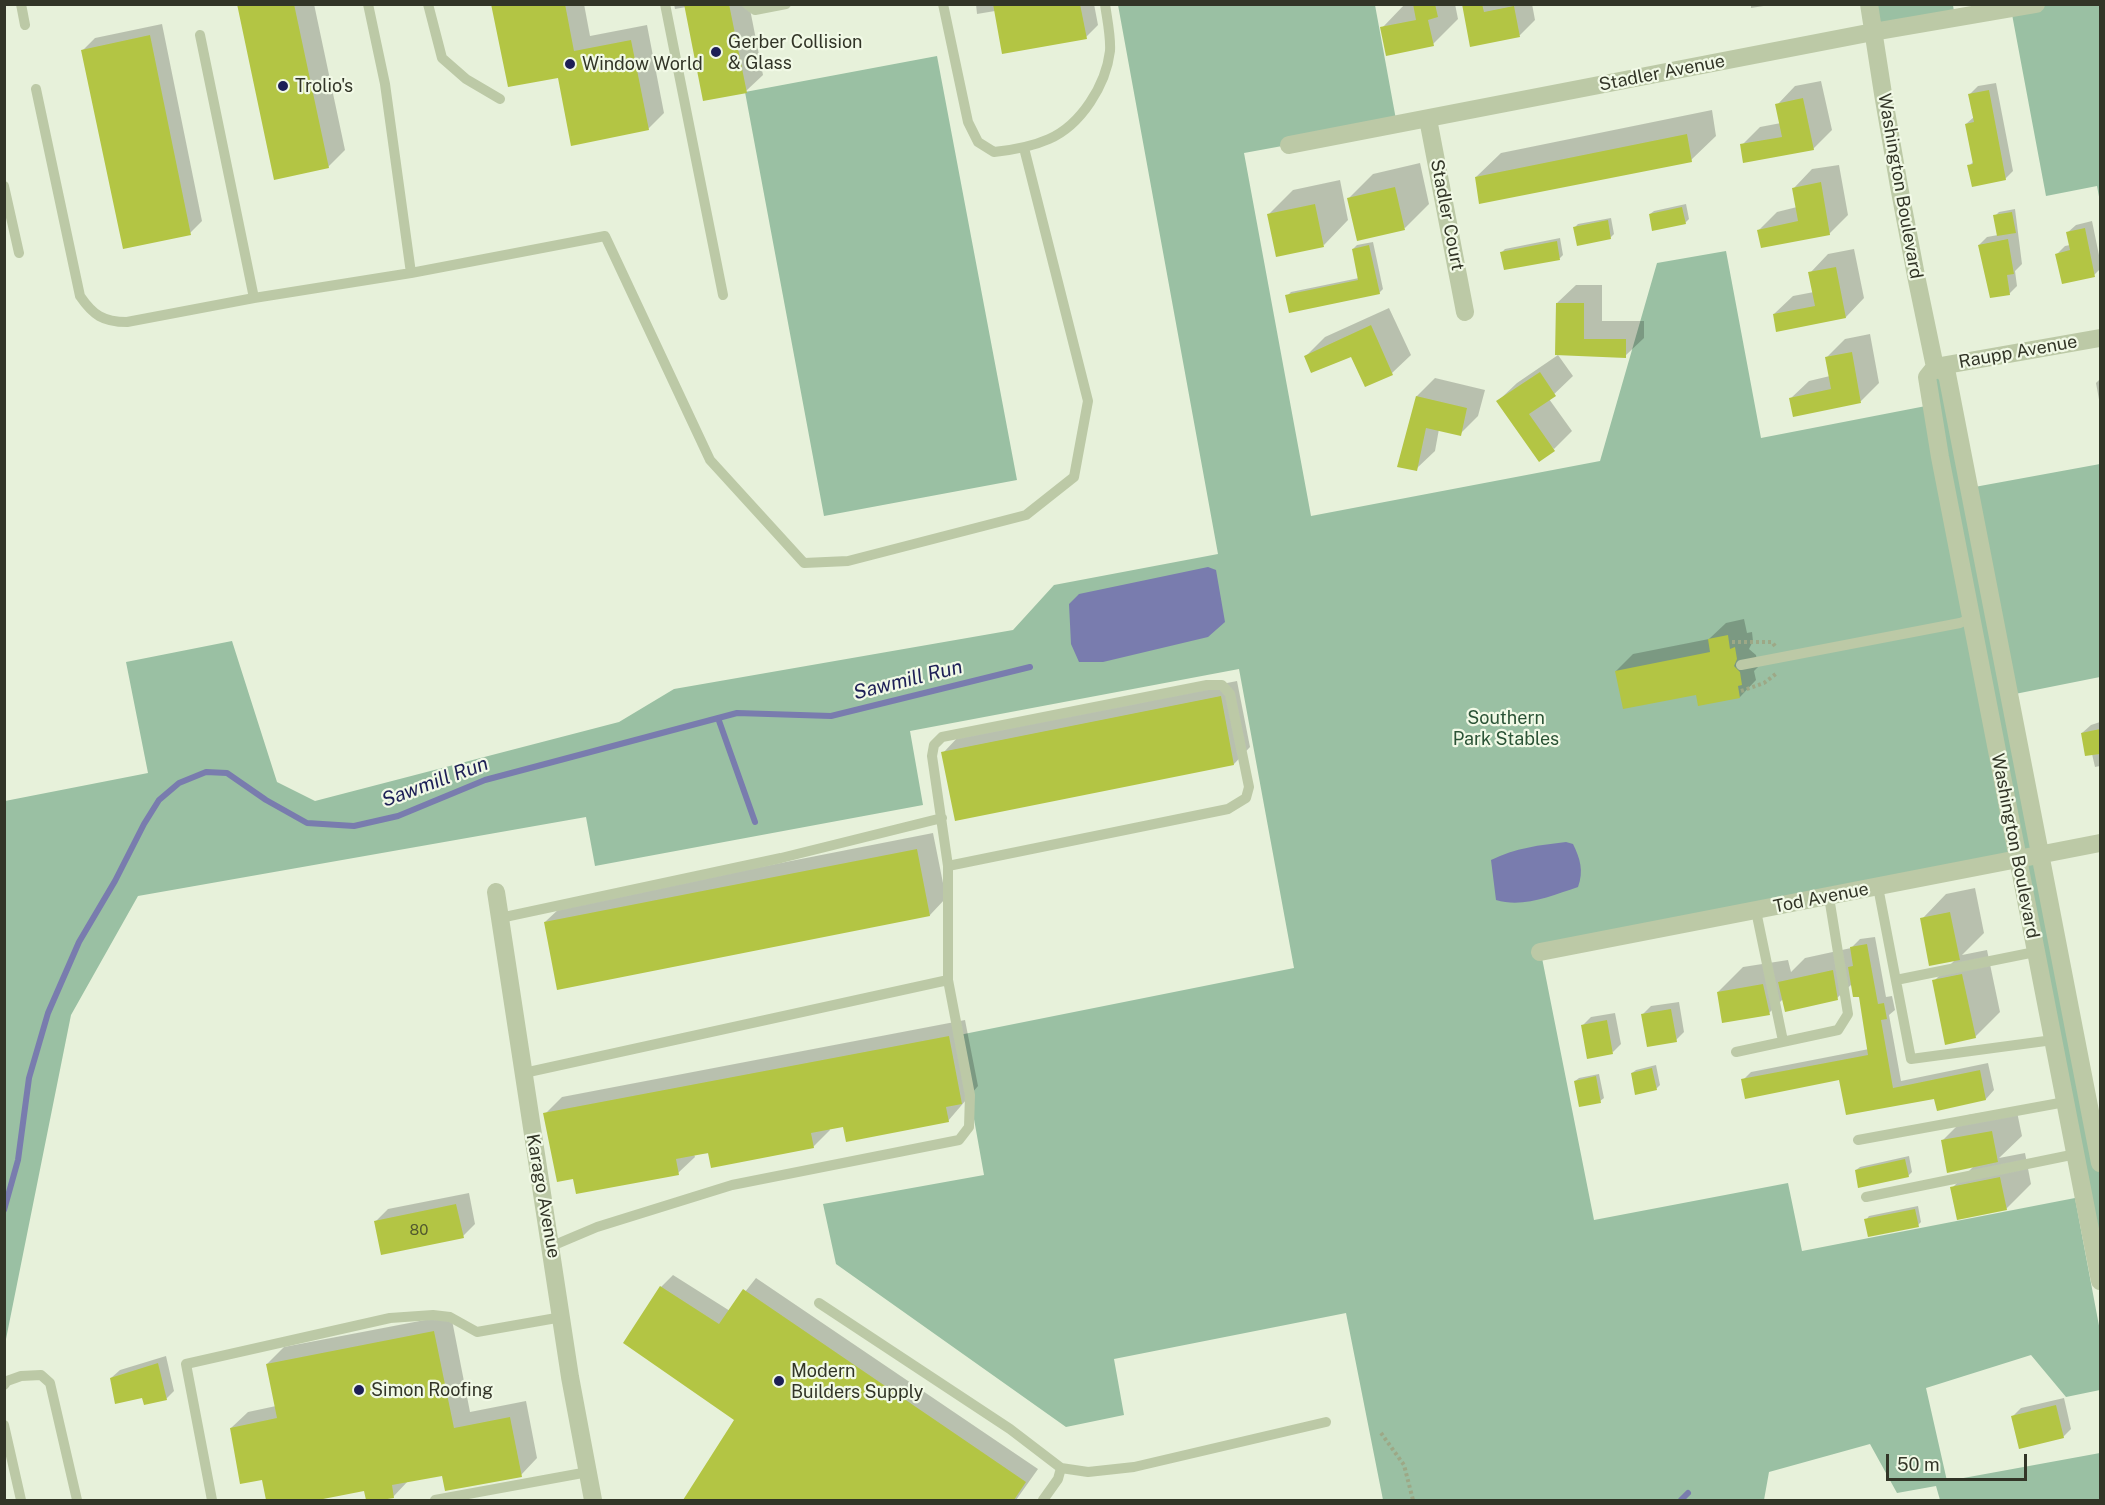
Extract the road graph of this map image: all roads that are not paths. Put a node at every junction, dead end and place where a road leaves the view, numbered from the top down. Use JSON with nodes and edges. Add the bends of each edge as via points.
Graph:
{"nodes":[{"id":1,"x":21,"y":4,"type":"edge"},
{"id":2,"x":368,"y":4,"type":"edge"},
{"id":3,"x":428,"y":4,"type":"edge"},
{"id":4,"x":665,"y":4,"type":"edge"},
{"id":5,"x":747,"y":4,"type":"edge"},
{"id":6,"x":786,"y":4,"type":"edge"},
{"id":7,"x":943,"y":4,"type":"edge"},
{"id":8,"x":1105,"y":4,"type":"edge"},
{"id":9,"x":1869,"y":4,"type":"edge"},
{"id":10,"x":2036,"y":4,"type":"edge"},
{"id":11,"x":25,"y":25,"type":"dead end"},
{"id":12,"x":1873,"y":32,"type":"junction"},
{"id":13,"x":200,"y":35,"type":"dead end"},
{"id":14,"x":36,"y":89,"type":"dead end"},
{"id":15,"x":500,"y":99,"type":"dead end"},
{"id":16,"x":1428,"y":119,"type":"junction"},
{"id":17,"x":1289,"y":145,"type":"dead end"},
{"id":18,"x":1024,"y":148,"type":"junction"},
{"id":19,"x":4,"y":186,"type":"edge"},
{"id":20,"x":19,"y":253,"type":"dead end"},
{"id":21,"x":411,"y":273,"type":"junction"},
{"id":22,"x":723,"y":295,"type":"dead end"},
{"id":23,"x":254,"y":298,"type":"junction"},
{"id":24,"x":1466,"y":312,"type":"dead end"},
{"id":25,"x":2100,"y":338,"type":"edge"},
{"id":26,"x":1935,"y":367,"type":"junction"},
{"id":27,"x":1994,"y":613,"type":"junction"},
{"id":28,"x":1972,"y":618,"type":"junction"},
{"id":29,"x":1741,"y":665,"type":"dead end"},
{"id":30,"x":942,"y":818,"type":"junction"},
{"id":31,"x":2100,"y":843,"type":"edge"},
{"id":32,"x":2040,"y":854,"type":"junction"},
{"id":33,"x":2017,"y":861,"type":"junction"},
{"id":34,"x":948,"y":866,"type":"junction"},
{"id":35,"x":1878,"y":887,"type":"junction"},
{"id":36,"x":496,"y":891,"type":"dead end"},
{"id":37,"x":1829,"y":897,"type":"junction"},
{"id":38,"x":1756,"y":911,"type":"junction"},
{"id":39,"x":500,"y":918,"type":"junction"},
{"id":40,"x":1540,"y":952,"type":"dead end"},
{"id":41,"x":2035,"y":952,"type":"junction"},
{"id":42,"x":948,"y":980,"type":"junction"},
{"id":43,"x":1896,"y":980,"type":"junction"},
{"id":44,"x":2053,"y":1040,"type":"junction"},
{"id":45,"x":1783,"y":1041,"type":"junction"},
{"id":46,"x":1736,"y":1052,"type":"dead end"},
{"id":47,"x":2082,"y":1068,"type":"junction"},
{"id":48,"x":524,"y":1073,"type":"junction"},
{"id":49,"x":2060,"y":1074,"type":"junction"},
{"id":50,"x":2065,"y":1102,"type":"junction"},
{"id":51,"x":1858,"y":1140,"type":"dead end"},
{"id":52,"x":2076,"y":1154,"type":"junction"},
{"id":53,"x":2100,"y":1163,"type":"edge"},
{"id":54,"x":1866,"y":1197,"type":"dead end"},
{"id":55,"x":552,"y":1246,"type":"junction"},
{"id":56,"x":2100,"y":1281,"type":"edge"},
{"id":57,"x":819,"y":1303,"type":"dead end"},
{"id":58,"x":562,"y":1317,"type":"junction"},
{"id":59,"x":4,"y":1385,"type":"edge"},
{"id":60,"x":1326,"y":1422,"type":"dead end"},
{"id":61,"x":4,"y":1425,"type":"edge"},
{"id":62,"x":1061,"y":1468,"type":"junction"},
{"id":63,"x":588,"y":1472,"type":"junction"},
{"id":64,"x":21,"y":1500,"type":"edge"},
{"id":65,"x":77,"y":1500,"type":"edge"},
{"id":66,"x":212,"y":1500,"type":"edge"},
{"id":67,"x":435,"y":1500,"type":"edge"},
{"id":68,"x":593,"y":1500,"type":"edge"},
{"id":69,"x":1043,"y":1500,"type":"edge"}],
"edges":[{"from":1,"to":11,"type":"lane"},
{"from":2,"to":21,"type":"lane","via":[[385,84]]},
{"from":3,"to":15,"type":"lane","via":[[442,58],[466,79]]},
{"from":4,"to":22,"type":"lane"},
{"from":5,"to":6,"type":"lane","via":[[755,10]]},
{"from":7,"to":18,"type":"lane","via":[[968,122],[978,142],[994,152]]},
{"from":8,"to":18,"type":"lane","via":[[1110,49],[1098,89],[1073,122],[1051,139]]},
{"from":9,"to":12,"type":"street","name":"Washington Boulevard"},
{"from":10,"to":12,"type":"street","name":"Stadler Avenue"},
{"from":12,"to":16,"type":"street","name":"Stadler Avenue"},
{"from":12,"to":26,"type":"street","name":"Washington Boulevard","via":[[1890,141]]},
{"from":13,"to":23,"type":"lane"},
{"from":14,"to":23,"type":"lane","via":[[80,296],[92,313],[110,322],[127,322]]},
{"from":16,"to":17,"type":"street","name":"Stadler Avenue"},
{"from":16,"to":24,"type":"street","name":"Stadler Court"},
{"from":18,"to":21,"type":"lane","via":[[1088,401],[1074,477],[1026,515],[848,561],[804,563],[710,460],[605,236]]},
{"from":19,"to":20,"type":"lane"},
{"from":21,"to":23,"type":"lane"},
{"from":25,"to":26,"type":"street","name":"Raupp Avenue"},
{"from":26,"to":27,"type":"street","name":"Washington Boulevard","via":[[1947,374]]},
{"from":26,"to":28,"type":"street","name":"Washington Boulevard","via":[[1927,377]]},
{"from":27,"to":28,"type":"street"},
{"from":27,"to":32,"type":"street","name":"Washington Boulevard"},
{"from":28,"to":29,"type":"lane"},
{"from":28,"to":33,"type":"street","name":"Washington Boulevard"},
{"from":30,"to":34,"type":"lane"},
{"from":30,"to":34,"type":"lane","via":[[932,756],[934,745],[942,737],[1207,685],[1222,685],[1230,694],[1249,788],[1246,798],[1228,809]]},
{"from":30,"to":39,"type":"lane","via":[[781,858]]},
{"from":31,"to":32,"type":"street","name":"Tod Avenue"},
{"from":32,"to":33,"type":"street","name":"Tod Avenue"},
{"from":32,"to":47,"type":"street","name":"Washington Boulevard"},
{"from":33,"to":35,"type":"street","name":"Tod Avenue"},
{"from":33,"to":41,"type":"street","name":"Washington Boulevard"},
{"from":34,"to":42,"type":"lane"},
{"from":35,"to":37,"type":"street","name":"Tod Avenue"},
{"from":35,"to":43,"type":"lane"},
{"from":36,"to":39,"type":"street","name":"Karago Avenue"},
{"from":37,"to":38,"type":"street","name":"Tod Avenue"},
{"from":37,"to":45,"type":"lane","via":[[1848,1014],[1838,1030]]},
{"from":38,"to":40,"type":"street","name":"Tod Avenue"},
{"from":38,"to":45,"type":"lane"},
{"from":39,"to":48,"type":"street","name":"Karago Avenue"},
{"from":41,"to":43,"type":"lane"},
{"from":41,"to":44,"type":"street","name":"Washington Boulevard"},
{"from":42,"to":48,"type":"lane"},
{"from":42,"to":55,"type":"lane","via":[[970,1095],[969,1127],[959,1140],[732,1185],[597,1227]]},
{"from":43,"to":44,"type":"lane","via":[[1911,1059]]},
{"from":44,"to":49,"type":"street","name":"Washington Boulevard"},
{"from":45,"to":46,"type":"lane"},
{"from":47,"to":49,"type":"street"},
{"from":47,"to":53,"type":"street","name":"Washington Boulevard"},
{"from":48,"to":55,"type":"street","name":"Karago Avenue"},
{"from":49,"to":50,"type":"street","name":"Washington Boulevard"},
{"from":50,"to":51,"type":"lane"},
{"from":50,"to":52,"type":"street","name":"Washington Boulevard"},
{"from":52,"to":54,"type":"lane"},
{"from":52,"to":56,"type":"street","name":"Washington Boulevard"},
{"from":55,"to":58,"type":"street","name":"Karago Avenue"},
{"from":57,"to":62,"type":"lane"},
{"from":58,"to":63,"type":"street","name":"Karago Avenue"},
{"from":58,"to":66,"type":"lane","via":[[477,1332],[450,1317],[390,1318],[186,1364]]},
{"from":59,"to":65,"type":"lane","via":[[21,1376],[41,1375],[50,1383]]},
{"from":60,"to":62,"type":"lane","via":[[1134,1467],[1088,1472]]},
{"from":61,"to":64,"type":"lane"},
{"from":62,"to":69,"type":"lane"},
{"from":63,"to":67,"type":"lane"},
{"from":63,"to":68,"type":"street","name":"Karago Avenue"}]}
